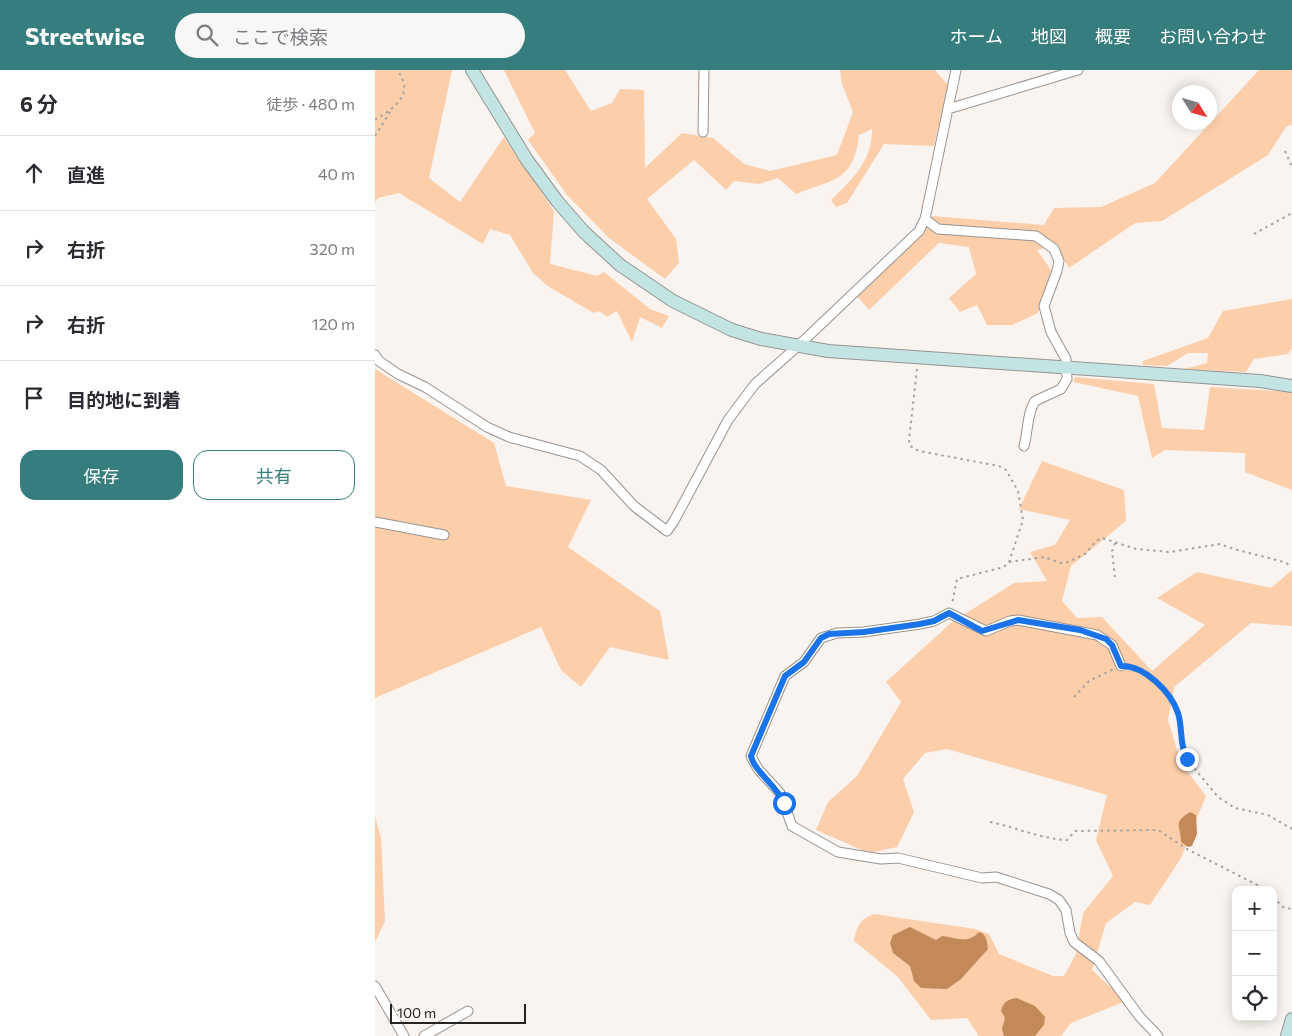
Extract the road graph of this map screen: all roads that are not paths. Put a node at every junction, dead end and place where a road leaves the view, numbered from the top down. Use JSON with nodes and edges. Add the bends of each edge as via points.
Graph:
{"nodes":[{"id":1,"x":472,"y":70,"type":"edge"},
{"id":2,"x":704,"y":70,"type":"edge"},
{"id":3,"x":956,"y":70,"type":"edge"},
{"id":4,"x":1078,"y":70,"type":"edge"},
{"id":5,"x":947,"y":109,"type":"junction"},
{"id":6,"x":703,"y":132,"type":"dead end"},
{"id":7,"x":925,"y":219,"type":"junction"},
{"id":8,"x":799,"y":346,"type":"junction"},
{"id":9,"x":375,"y":355,"type":"edge"},
{"id":10,"x":1066,"y":368,"type":"junction"},
{"id":11,"x":1292,"y":386,"type":"edge"},
{"id":12,"x":1024,"y":446,"type":"dead end"},
{"id":13,"x":375,"y":522,"type":"edge"},
{"id":14,"x":444,"y":535,"type":"dead end"},
{"id":15,"x":1121,"y":666,"type":"road end"},
{"id":16,"x":375,"y":986,"type":"edge"},
{"id":17,"x":468,"y":1011,"type":"dead end"},
{"id":18,"x":1292,"y":1019,"type":"edge"},
{"id":19,"x":403,"y":1036,"type":"edge"},
{"id":20,"x":424,"y":1036,"type":"edge"},
{"id":21,"x":1158,"y":1036,"type":"edge"},
{"id":22,"x":1287,"y":1036,"type":"edge"}],
"edges":[{"from":1,"to":8,"type":"street","via":[[527,160],[557,201],[584,232],[621,265],[673,301],[707,319],[732,330]]},
{"from":2,"to":6,"type":"street"},
{"from":3,"to":5,"type":"street"},
{"from":4,"to":5,"type":"street"},
{"from":5,"to":7,"type":"street"},
{"from":7,"to":8,"type":"street","via":[[919,231]]},
{"from":7,"to":10,"type":"street","via":[[937,229],[1036,236],[1054,249],[1059,261],[1044,306],[1051,332],[1066,359]]},
{"from":8,"to":9,"type":"street","via":[[755,384],[728,420],[667,531],[634,506],[601,470],[580,456],[509,437],[487,427],[425,387],[398,374]]},
{"from":8,"to":10,"type":"street"},
{"from":10,"to":11,"type":"street"},
{"from":10,"to":12,"type":"street","via":[[1065,385],[1032,406]]},
{"from":13,"to":14,"type":"street"},
{"from":15,"to":21,"type":"street","via":[[1112,645],[1097,635],[1018,620],[982,631],[949,613],[920,624],[829,634],[821,638],[804,662],[785,676],[751,756],[752,762],[780,793],[792,826],[839,852],[881,859],[898,858],[982,878],[996,877],[1059,900],[1066,910],[1074,942],[1099,961],[1139,1016]]},
{"from":16,"to":19,"type":"street"},
{"from":17,"to":20,"type":"street"},
{"from":18,"to":22,"type":"street"}]}
